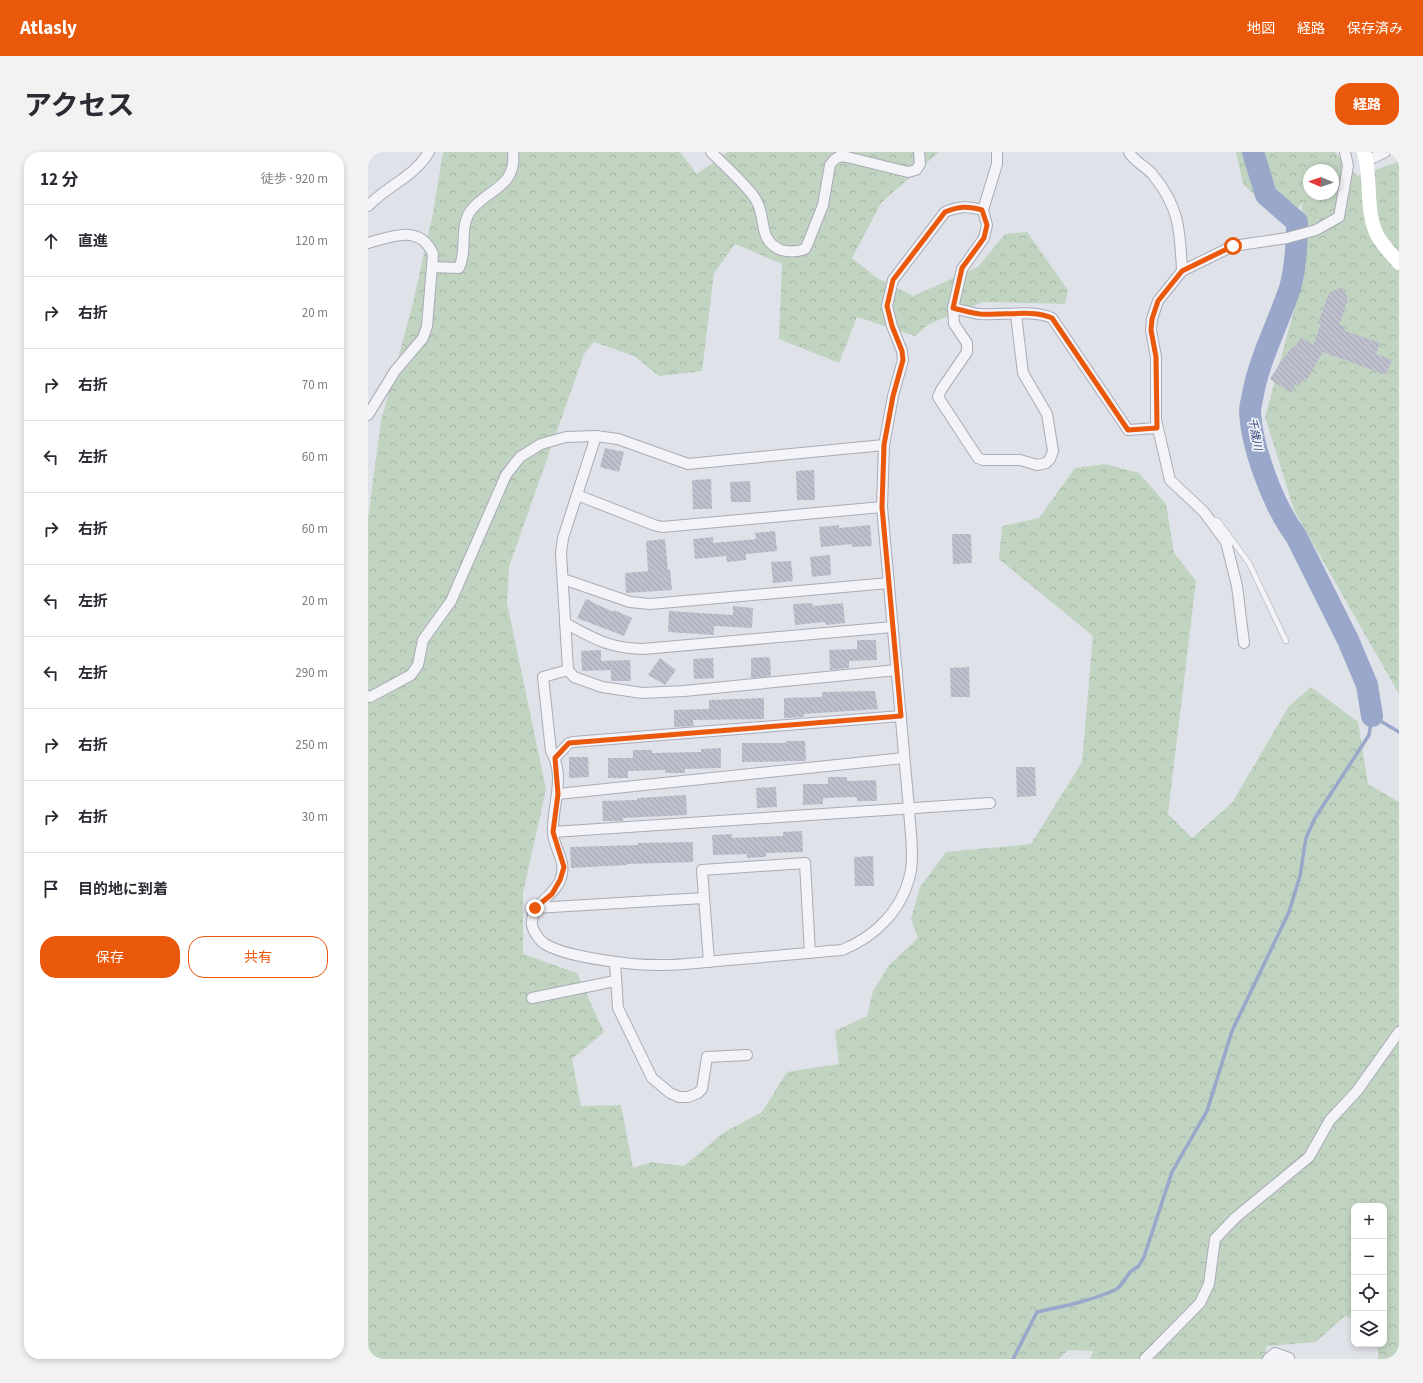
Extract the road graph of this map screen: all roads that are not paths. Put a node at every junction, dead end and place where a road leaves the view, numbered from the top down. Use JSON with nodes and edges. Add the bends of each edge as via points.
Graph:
{"nodes":[{"id":1,"x":429,"y":152,"type":"edge"},
{"id":2,"x":513,"y":152,"type":"edge"},
{"id":3,"x":712,"y":152,"type":"edge"},
{"id":4,"x":920,"y":152,"type":"edge"},
{"id":5,"x":997,"y":152,"type":"edge"},
{"id":6,"x":1129,"y":152,"type":"edge"},
{"id":7,"x":1346,"y":152,"type":"edge"},
{"id":8,"x":1385,"y":152,"type":"edge"},
{"id":9,"x":1366,"y":157,"type":"edge"},
{"id":10,"x":368,"y":206,"type":"edge"},
{"id":11,"x":982,"y":210,"type":"junction"},
{"id":12,"x":368,"y":243,"type":"edge"},
{"id":13,"x":1399,"y":263,"type":"edge"},
{"id":14,"x":432,"y":267,"type":"junction"},
{"id":15,"x":1182,"y":271,"type":"junction"},
{"id":16,"x":953,"y":308,"type":"junction"},
{"id":17,"x":1016,"y":315,"type":"junction"},
{"id":18,"x":368,"y":415,"type":"edge"},
{"id":19,"x":1157,"y":428,"type":"junction"},
{"id":20,"x":596,"y":436,"type":"junction"},
{"id":21,"x":884,"y":445,"type":"junction"},
{"id":22,"x":577,"y":495,"type":"junction"},
{"id":23,"x":882,"y":507,"type":"junction"},
{"id":24,"x":1209,"y":519,"type":"junction"},
{"id":25,"x":563,"y":579,"type":"junction"},
{"id":26,"x":889,"y":584,"type":"junction"},
{"id":27,"x":565,"y":623,"type":"junction"},
{"id":28,"x":893,"y":627,"type":"junction"},
{"id":29,"x":1286,"y":641,"type":"dead end"},
{"id":30,"x":1244,"y":643,"type":"dead end"},
{"id":31,"x":568,"y":670,"type":"junction"},
{"id":32,"x":897,"y":670,"type":"junction"},
{"id":33,"x":368,"y":696,"type":"edge"},
{"id":34,"x":901,"y":716,"type":"junction"},
{"id":35,"x":555,"y":758,"type":"junction"},
{"id":36,"x":904,"y":758,"type":"junction"},
{"id":37,"x":558,"y":794,"type":"junction"},
{"id":38,"x":990,"y":803,"type":"dead end"},
{"id":39,"x":909,"y":809,"type":"junction"},
{"id":40,"x":553,"y":832,"type":"junction"},
{"id":41,"x":704,"y":898,"type":"junction"},
{"id":42,"x":535,"y":908,"type":"junction"},
{"id":43,"x":810,"y":953,"type":"junction"},
{"id":44,"x":615,"y":962,"type":"junction"},
{"id":45,"x":709,"y":962,"type":"junction"},
{"id":46,"x":615,"y":981,"type":"junction"},
{"id":47,"x":532,"y":998,"type":"dead end"},
{"id":48,"x":1399,"y":1032,"type":"edge"},
{"id":49,"x":747,"y":1055,"type":"dead end"},
{"id":50,"x":1289,"y":1358,"type":"dead end"},
{"id":51,"x":1145,"y":1359,"type":"edge"},
{"id":52,"x":1268,"y":1359,"type":"edge"}],
"edges":[{"from":1,"to":10,"type":"street","via":[[408,176],[380,194]]},
{"from":2,"to":14,"type":"street","via":[[513,167],[508,177],[499,188],[472,208],[467,218],[462,263],[459,268]]},
{"from":3,"to":4,"type":"street","via":[[757,200],[767,240],[772,246],[799,251],[805,249],[823,205],[830,165],[834,160],[840,156],[847,157],[908,172],[916,170],[920,164]]},
{"from":5,"to":11,"type":"street","via":[[997,164]]},
{"from":6,"to":15,"type":"street","via":[[1146,167],[1172,202],[1180,230]]},
{"from":7,"to":15,"type":"street","via":[[1348,166],[1339,217],[1316,230],[1287,238],[1233,246]]},
{"from":8,"to":9,"type":"street"},
{"from":9,"to":13,"type":"main road","via":[[1370,215],[1376,234]]},
{"from":11,"to":16,"type":"street","via":[[987,225],[984,238],[962,268]]},
{"from":11,"to":21,"type":"street","via":[[969,206],[945,212],[893,280],[887,306],[903,360]]},
{"from":12,"to":14,"type":"street","via":[[396,235],[413,235],[433,254]]},
{"from":14,"to":18,"type":"street","via":[[427,326],[423,338],[395,371]]},
{"from":15,"to":19,"type":"street","via":[[1158,301],[1152,319],[1151,330],[1156,357]]},
{"from":16,"to":17,"type":"street","via":[[979,314]]},
{"from":16,"to":17,"type":"street","via":[[954,324],[967,343],[967,352],[941,390],[939,401],[978,458],[1042,464],[1050,459],[1053,445],[1045,410],[1023,373]]},
{"from":17,"to":19,"type":"street","via":[[1044,314],[1052,318],[1128,430]]},
{"from":19,"to":24,"type":"street","via":[[1170,480]]},
{"from":20,"to":21,"type":"street","via":[[618,439],[688,464]]},
{"from":20,"to":22,"type":"street"},
{"from":20,"to":33,"type":"street","via":[[566,437],[541,444],[520,457],[506,476],[451,601],[423,640],[418,665],[411,675],[370,698]]},
{"from":21,"to":23,"type":"street"},
{"from":22,"to":23,"type":"street","via":[[662,527]]},
{"from":22,"to":25,"type":"street","via":[[563,538]]},
{"from":23,"to":26,"type":"street"},
{"from":24,"to":29,"type":"lane","via":[[1218,521],[1250,563]]},
{"from":24,"to":30,"type":"street","via":[[1226,542],[1237,586]]},
{"from":25,"to":26,"type":"street","via":[[630,602],[650,604]]},
{"from":25,"to":27,"type":"street"},
{"from":26,"to":28,"type":"street"},
{"from":27,"to":28,"type":"street","via":[[600,642],[616,647],[643,649]]},
{"from":27,"to":31,"type":"street"},
{"from":28,"to":32,"type":"street"},
{"from":31,"to":32,"type":"street","via":[[574,677],[602,687],[642,693]]},
{"from":31,"to":35,"type":"street","via":[[543,676],[551,751]]},
{"from":32,"to":34,"type":"street"},
{"from":34,"to":35,"type":"street","via":[[573,742]]},
{"from":34,"to":36,"type":"street"},
{"from":35,"to":37,"type":"street"},
{"from":36,"to":37,"type":"street"},
{"from":36,"to":39,"type":"street"},
{"from":37,"to":40,"type":"street"},
{"from":38,"to":39,"type":"street"},
{"from":39,"to":40,"type":"street"},
{"from":39,"to":43,"type":"street","via":[[911,870],[905,893],[890,916],[860,943],[842,950]]},
{"from":40,"to":42,"type":"street","via":[[564,867],[552,894]]},
{"from":41,"to":42,"type":"street"},
{"from":41,"to":43,"type":"street","via":[[702,870],[805,863]]},
{"from":41,"to":45,"type":"street"},
{"from":42,"to":44,"type":"street","via":[[532,926],[545,944],[558,950]]},
{"from":43,"to":45,"type":"street"},
{"from":44,"to":45,"type":"street","via":[[664,965]]},
{"from":44,"to":46,"type":"street"},
{"from":46,"to":47,"type":"street"},
{"from":46,"to":49,"type":"street","via":[[620,1013],[652,1078],[670,1093],[688,1097],[698,1093],[702,1089],[707,1057]]},
{"from":48,"to":51,"type":"street","via":[[1357,1091],[1330,1120],[1309,1157],[1235,1218],[1215,1239],[1209,1284],[1200,1303]]},
{"from":50,"to":52,"type":"street","via":[[1275,1353]]}]}
